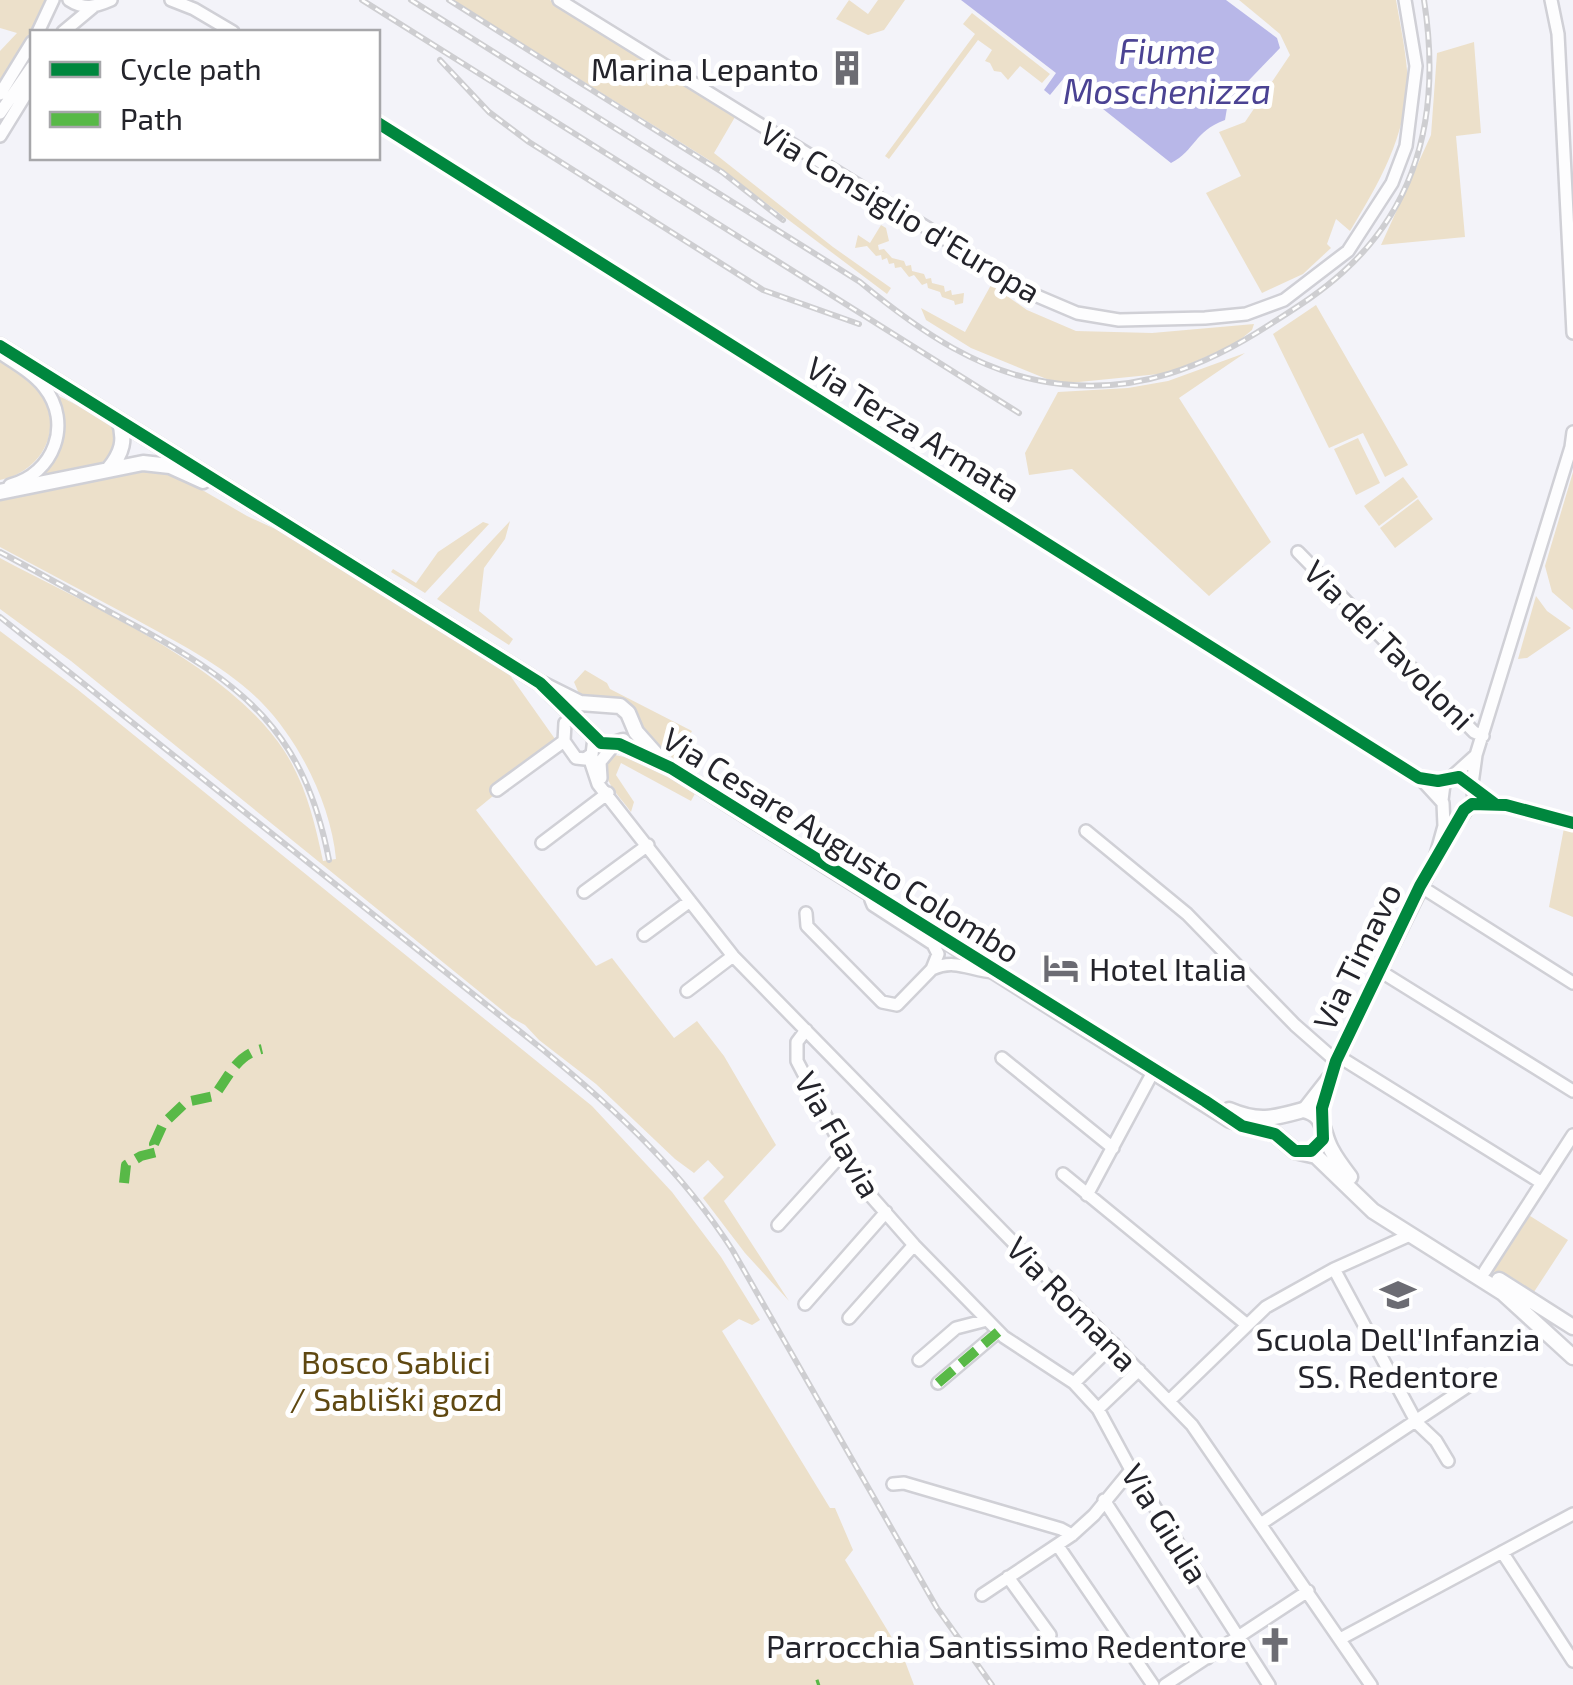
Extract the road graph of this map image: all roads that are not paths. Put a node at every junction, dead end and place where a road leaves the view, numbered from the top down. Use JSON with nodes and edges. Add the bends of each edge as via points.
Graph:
{"nodes":[{"id":1,"x":53,"y":0,"type":"edge"},
{"id":2,"x":68,"y":0,"type":"edge"},
{"id":3,"x":110,"y":0,"type":"edge"},
{"id":4,"x":171,"y":0,"type":"edge"},
{"id":5,"x":559,"y":0,"type":"edge"},
{"id":6,"x":1405,"y":0,"type":"edge"},
{"id":7,"x":1551,"y":0,"type":"edge"},
{"id":8,"x":189,"y":4,"type":"edge"},
{"id":9,"x":93,"y":7,"type":"junction"},
{"id":10,"x":41,"y":30,"type":"edge"},
{"id":11,"x":66,"y":30,"type":"edge"},
{"id":12,"x":230,"y":30,"type":"edge"},
{"id":13,"x":30,"y":45,"type":"edge"},
{"id":14,"x":26,"y":83,"type":"edge"},
{"id":15,"x":0,"y":94,"type":"edge"},
{"id":16,"x":0,"y":114,"type":"edge"},
{"id":17,"x":380,"y":124,"type":"edge"},
{"id":18,"x":0,"y":136,"type":"edge"},
{"id":19,"x":1573,"y":333,"type":"edge"},
{"id":20,"x":0,"y":350,"type":"edge"},
{"id":21,"x":119,"y":420,"type":"junction"},
{"id":22,"x":1573,"y":432,"type":"edge"},
{"id":23,"x":109,"y":469,"type":"junction"},
{"id":24,"x":0,"y":489,"type":"edge"},
{"id":25,"x":254,"y":504,"type":"junction"},
{"id":26,"x":1298,"y":552,"type":"dead end"},
{"id":27,"x":540,"y":683,"type":"junction"},
{"id":28,"x":604,"y":705,"type":"junction"},
{"id":29,"x":576,"y":716,"type":"junction"},
{"id":30,"x":631,"y":724,"type":"junction"},
{"id":31,"x":592,"y":734,"type":"junction"},
{"id":32,"x":1483,"y":736,"type":"junction"},
{"id":33,"x":564,"y":741,"type":"junction"},
{"id":34,"x":616,"y":744,"type":"junction"},
{"id":35,"x":592,"y":754,"type":"junction"},
{"id":36,"x":1476,"y":755,"type":"junction"},
{"id":37,"x":671,"y":768,"type":"junction"},
{"id":38,"x":1421,"y":779,"type":"junction"},
{"id":39,"x":1450,"y":779,"type":"junction"},
{"id":40,"x":1473,"y":787,"type":"junction"},
{"id":41,"x":497,"y":790,"type":"dead end"},
{"id":42,"x":607,"y":792,"type":"junction"},
{"id":43,"x":1442,"y":802,"type":"junction"},
{"id":44,"x":1496,"y":804,"type":"junction"},
{"id":45,"x":1468,"y":807,"type":"junction"},
{"id":46,"x":1573,"y":823,"type":"edge"},
{"id":47,"x":1086,"y":831,"type":"dead end"},
{"id":48,"x":542,"y":842,"type":"dead end"},
{"id":49,"x":648,"y":845,"type":"junction"},
{"id":50,"x":1434,"y":862,"type":"junction"},
{"id":51,"x":1420,"y":886,"type":"junction"},
{"id":52,"x":584,"y":892,"type":"dead end"},
{"id":53,"x":874,"y":893,"type":"junction"},
{"id":54,"x":690,"y":901,"type":"junction"},
{"id":55,"x":806,"y":912,"type":"dead end"},
{"id":56,"x":644,"y":935,"type":"dead end"},
{"id":57,"x":734,"y":956,"type":"junction"},
{"id":58,"x":932,"y":969,"type":"junction"},
{"id":59,"x":1380,"y":971,"type":"junction"},
{"id":60,"x":998,"y":972,"type":"junction"},
{"id":61,"x":1573,"y":983,"type":"edge"},
{"id":62,"x":687,"y":991,"type":"dead end"},
{"id":63,"x":806,"y":1030,"type":"junction"},
{"id":64,"x":1002,"y":1058,"type":"dead end"},
{"id":65,"x":1337,"y":1059,"type":"junction"},
{"id":66,"x":1154,"y":1070,"type":"junction"},
{"id":67,"x":1330,"y":1075,"type":"junction"},
{"id":68,"x":1573,"y":1092,"type":"edge"},
{"id":69,"x":1205,"y":1101,"type":"junction"},
{"id":70,"x":1296,"y":1114,"type":"junction"},
{"id":71,"x":1323,"y":1127,"type":"junction"},
{"id":72,"x":1573,"y":1135,"type":"edge"},
{"id":73,"x":1286,"y":1144,"type":"junction"},
{"id":74,"x":1113,"y":1148,"type":"junction"},
{"id":75,"x":1306,"y":1152,"type":"junction"},
{"id":76,"x":843,"y":1153,"type":"junction"},
{"id":77,"x":1063,"y":1174,"type":"dead end"},
{"id":78,"x":1542,"y":1182,"type":"junction"},
{"id":79,"x":1087,"y":1195,"type":"junction"},
{"id":80,"x":886,"y":1212,"type":"junction"},
{"id":81,"x":778,"y":1224,"type":"dead end"},
{"id":82,"x":1410,"y":1235,"type":"junction"},
{"id":83,"x":914,"y":1245,"type":"junction"},
{"id":84,"x":1334,"y":1269,"type":"junction"},
{"id":85,"x":1485,"y":1271,"type":"junction"},
{"id":86,"x":1505,"y":1289,"type":"junction"},
{"id":87,"x":805,"y":1304,"type":"dead end"},
{"id":88,"x":849,"y":1318,"type":"dead end"},
{"id":89,"x":986,"y":1320,"type":"junction"},
{"id":90,"x":1246,"y":1324,"type":"junction"},
{"id":91,"x":1573,"y":1327,"type":"edge"},
{"id":92,"x":998,"y":1332,"type":"junction"},
{"id":93,"x":1573,"y":1337,"type":"edge"},
{"id":94,"x":1114,"y":1344,"type":"junction"},
{"id":95,"x":1573,"y":1357,"type":"edge"},
{"id":96,"x":918,"y":1360,"type":"dead end"},
{"id":97,"x":1138,"y":1370,"type":"junction"},
{"id":98,"x":938,"y":1384,"type":"dead end"},
{"id":99,"x":1074,"y":1384,"type":"junction"},
{"id":100,"x":1468,"y":1386,"type":"dead end"},
{"id":101,"x":1169,"y":1401,"type":"junction"},
{"id":102,"x":1098,"y":1409,"type":"junction"},
{"id":103,"x":1417,"y":1422,"type":"junction"},
{"id":104,"x":1448,"y":1461,"type":"dead end"},
{"id":105,"x":1130,"y":1470,"type":"junction"},
{"id":106,"x":893,"y":1484,"type":"dead end"},
{"id":107,"x":1104,"y":1500,"type":"junction"},
{"id":108,"x":1572,"y":1517,"type":"edge"},
{"id":109,"x":1262,"y":1522,"type":"junction"},
{"id":110,"x":1072,"y":1536,"type":"junction"},
{"id":111,"x":1058,"y":1546,"type":"junction"},
{"id":112,"x":1502,"y":1552,"type":"junction"},
{"id":113,"x":1008,"y":1577,"type":"junction"},
{"id":114,"x":1308,"y":1591,"type":"junction"},
{"id":115,"x":982,"y":1595,"type":"dead end"},
{"id":116,"x":1050,"y":1635,"type":"dead end"},
{"id":117,"x":1239,"y":1638,"type":"junction"},
{"id":118,"x":1340,"y":1639,"type":"junction"},
{"id":119,"x":1207,"y":1658,"type":"junction"},
{"id":120,"x":1573,"y":1661,"type":"edge"},
{"id":121,"x":1154,"y":1685,"type":"edge"},
{"id":122,"x":1165,"y":1685,"type":"edge"},
{"id":123,"x":1269,"y":1685,"type":"edge"},
{"id":124,"x":1371,"y":1685,"type":"edge"}],
"edges":[{"from":1,"to":10,"type":"street"},
{"from":2,"to":9,"type":"street"},
{"from":3,"to":9,"type":"street"},
{"from":4,"to":8,"type":"street"},
{"from":5,"to":6,"type":"street","name":"Via Consiglio d'Europa","via":[[1037,296],[1077,313],[1120,320],[1246,314],[1284,300],[1348,250],[1392,184],[1406,146],[1416,66]]},
{"from":7,"to":19,"type":"street"},
{"from":8,"to":12,"type":"street"},
{"from":9,"to":11,"type":"street"},
{"from":13,"to":15,"type":"street"},
{"from":14,"to":16,"type":"street"},
{"from":14,"to":18,"type":"street"},
{"from":17,"to":38,"type":"street","name":"Via Terza Armata"},
{"from":20,"to":21,"type":"main road","name":"Via Cesare Augusto Colombo"},
{"from":20,"to":24,"type":"street","via":[[47,391],[59,430],[44,465]]},
{"from":21,"to":23,"type":"main road","via":[[122,449]]},
{"from":21,"to":25,"type":"main road","name":"Via Cesare Augusto Colombo"},
{"from":22,"to":32,"type":"street","name":"Via Timavo"},
{"from":23,"to":24,"type":"main road"},
{"from":23,"to":25,"type":"main road","via":[[170,466]]},
{"from":25,"to":27,"type":"main road","name":"Via Cesare Augusto Colombo"},
{"from":26,"to":32,"type":"street","name":"Via dei Tavoloni"},
{"from":27,"to":28,"type":"main road","name":"Via Cesare Augusto Colombo"},
{"from":27,"to":29,"type":"main road","name":"Via Cesare Augusto Colombo"},
{"from":28,"to":30,"type":"main road","name":"Via Cesare Augusto Colombo","via":[[620,706]]},
{"from":28,"to":31,"type":"main road","via":[[592,715]]},
{"from":29,"to":31,"type":"main road","name":"Via Cesare Augusto Colombo"},
{"from":29,"to":33,"type":"street","via":[[564,723]]},
{"from":30,"to":34,"type":"main road","name":"Via Cesare Augusto Colombo"},
{"from":30,"to":37,"type":"main road","name":"Via Cesare Augusto Colombo"},
{"from":31,"to":34,"type":"main road","name":"Via Cesare Augusto Colombo"},
{"from":31,"to":35,"type":"street","name":"Via Romana"},
{"from":32,"to":36,"type":"street","name":"Via Timavo"},
{"from":33,"to":35,"type":"street","via":[[576,758]]},
{"from":33,"to":41,"type":"street"},
{"from":34,"to":37,"type":"main road","name":"Via Cesare Augusto Colombo"},
{"from":34,"to":42,"type":"street","via":[[599,768]]},
{"from":35,"to":42,"type":"street","name":"Via Romana","via":[[594,778]]},
{"from":36,"to":39,"type":"street","name":"Via Timavo"},
{"from":36,"to":40,"type":"street","name":"Via Timavo"},
{"from":37,"to":53,"type":"main road","name":"Via Cesare Augusto Colombo"},
{"from":38,"to":39,"type":"street"},
{"from":38,"to":43,"type":"street","name":"Via Terza Armata"},
{"from":39,"to":40,"type":"street","via":[[1460,777]]},
{"from":39,"to":43,"type":"street","name":"Via Timavo","via":[[1441,789]]},
{"from":40,"to":44,"type":"street"},
{"from":40,"to":45,"type":"street","name":"Via Timavo"},
{"from":42,"to":48,"type":"street"},
{"from":42,"to":49,"type":"street","name":"Via Romana"},
{"from":43,"to":45,"type":"street","via":[[1449,809]]},
{"from":43,"to":50,"type":"street","name":"Via Timavo","via":[[1444,826]]},
{"from":44,"to":45,"type":"street"},
{"from":44,"to":46,"type":"street"},
{"from":45,"to":50,"type":"street","name":"Via Timavo"},
{"from":47,"to":65,"type":"street","name":"Via Timavo","via":[[1188,914]]},
{"from":49,"to":52,"type":"street"},
{"from":49,"to":54,"type":"street","name":"Via Romana"},
{"from":50,"to":51,"type":"street","name":"Via Timavo"},
{"from":51,"to":59,"type":"street","name":"Via Timavo"},
{"from":51,"to":61,"type":"street"},
{"from":53,"to":58,"type":"street","name":"Via Cesare Augusto Colombo","via":[[873,905],[936,948]]},
{"from":53,"to":60,"type":"main road","name":"Via Cesare Augusto Colombo"},
{"from":54,"to":56,"type":"street"},
{"from":54,"to":57,"type":"street","name":"Via Romana"},
{"from":55,"to":58,"type":"street","name":"Via Cesare Augusto Colombo","via":[[808,926],[882,1002],[896,1005]]},
{"from":57,"to":62,"type":"street"},
{"from":57,"to":63,"type":"street","name":"Via Romana"},
{"from":58,"to":60,"type":"street","name":"Via Cesare Augusto Colombo","via":[[952,962]]},
{"from":59,"to":65,"type":"street","name":"Via Timavo"},
{"from":59,"to":68,"type":"street"},
{"from":60,"to":66,"type":"main road","name":"Via Cesare Augusto Colombo"},
{"from":63,"to":76,"type":"street","name":"Via Flavia","via":[[797,1042],[797,1061]]},
{"from":63,"to":94,"type":"street","name":"Via Romana"},
{"from":64,"to":74,"type":"street"},
{"from":65,"to":67,"type":"street","name":"Via Timavo"},
{"from":65,"to":78,"type":"street"},
{"from":66,"to":69,"type":"main road","name":"Via Cesare Augusto Colombo"},
{"from":66,"to":74,"type":"street"},
{"from":67,"to":70,"type":"street","name":"Via Timavo"},
{"from":67,"to":71,"type":"street","name":"Via Timavo"},
{"from":69,"to":70,"type":"main road","name":"Via Cesare Augusto Colombo","via":[[1247,1117]]},
{"from":69,"to":73,"type":"main road","name":"Via Cesare Augusto Colombo","via":[[1230,1120]]},
{"from":70,"to":71,"type":"main road","via":[[1317,1115]]},
{"from":70,"to":73,"type":"main road","via":[[1282,1130]]},
{"from":71,"to":75,"type":"main road","via":[[1321,1144]]},
{"from":71,"to":85,"type":"main road","via":[[1352,1181],[1369,1197]]},
{"from":72,"to":78,"type":"street"},
{"from":73,"to":75,"type":"main road","name":"Via Cesare Augusto Colombo"},
{"from":74,"to":79,"type":"street"},
{"from":75,"to":82,"type":"main road","name":"Via Cesare Augusto Colombo","via":[[1373,1212]]},
{"from":76,"to":80,"type":"street","name":"Via Flavia"},
{"from":76,"to":81,"type":"street"},
{"from":77,"to":79,"type":"street"},
{"from":78,"to":85,"type":"street"},
{"from":79,"to":90,"type":"street"},
{"from":80,"to":83,"type":"street","name":"Via Flavia"},
{"from":80,"to":87,"type":"street"},
{"from":82,"to":84,"type":"street"},
{"from":82,"to":86,"type":"main road","name":"Via Cesare Augusto Colombo"},
{"from":83,"to":88,"type":"street"},
{"from":83,"to":89,"type":"street","name":"Via Flavia"},
{"from":84,"to":90,"type":"street","via":[[1281,1296]]},
{"from":84,"to":103,"type":"street"},
{"from":85,"to":86,"type":"main road"},
{"from":86,"to":91,"type":"main road"},
{"from":86,"to":93,"type":"main road"},
{"from":86,"to":95,"type":"main road"},
{"from":89,"to":92,"type":"street","name":"Via Flavia"},
{"from":89,"to":96,"type":"street","via":[[956,1328]]},
{"from":90,"to":101,"type":"street"},
{"from":92,"to":98,"type":"street"},
{"from":92,"to":99,"type":"street","name":"Via Flavia"},
{"from":94,"to":97,"type":"street","name":"Via Romana"},
{"from":94,"to":99,"type":"street"},
{"from":97,"to":101,"type":"street","name":"Via Romana"},
{"from":97,"to":102,"type":"street"},
{"from":99,"to":102,"type":"street","name":"Via Giulia"},
{"from":100,"to":103,"type":"street"},
{"from":101,"to":109,"type":"street","name":"Via Romana"},
{"from":102,"to":105,"type":"street","name":"Via Giulia"},
{"from":103,"to":104,"type":"street"},
{"from":103,"to":109,"type":"street"},
{"from":105,"to":107,"type":"street"},
{"from":105,"to":117,"type":"street","name":"Via Giulia"},
{"from":106,"to":110,"type":"street"},
{"from":107,"to":110,"type":"street"},
{"from":107,"to":119,"type":"street"},
{"from":108,"to":112,"type":"street"},
{"from":109,"to":114,"type":"street","name":"Via Romana"},
{"from":110,"to":111,"type":"street"},
{"from":111,"to":113,"type":"street"},
{"from":111,"to":121,"type":"street"},
{"from":112,"to":118,"type":"street"},
{"from":112,"to":120,"type":"street"},
{"from":113,"to":115,"type":"street"},
{"from":113,"to":116,"type":"street"},
{"from":114,"to":117,"type":"street"},
{"from":114,"to":118,"type":"street","name":"Via Romana"},
{"from":117,"to":119,"type":"street"},
{"from":117,"to":123,"type":"street","name":"Via Giulia"},
{"from":118,"to":124,"type":"street","name":"Via Romana"},
{"from":119,"to":122,"type":"street"}]}
